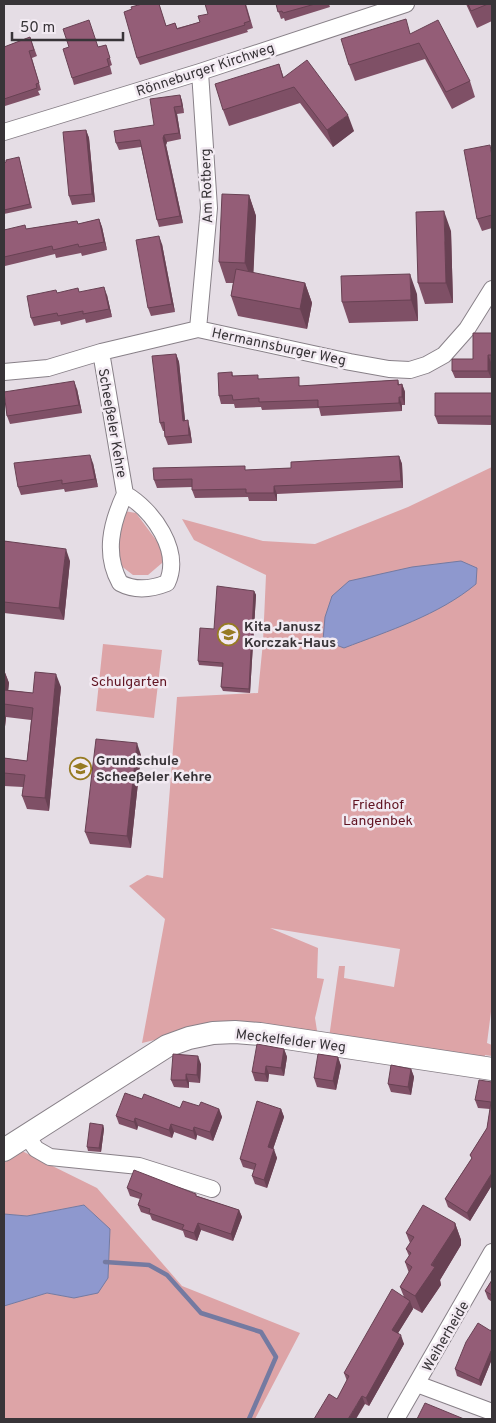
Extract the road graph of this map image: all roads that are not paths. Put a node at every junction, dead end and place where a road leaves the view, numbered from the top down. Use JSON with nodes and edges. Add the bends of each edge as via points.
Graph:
{"nodes":[{"id":1,"x":406,"y":4,"type":"edge"},
{"id":2,"x":200,"y":72,"type":"junction"},
{"id":3,"x":4,"y":132,"type":"edge"},
{"id":4,"x":492,"y":289,"type":"edge"},
{"id":5,"x":198,"y":329,"type":"junction"},
{"id":6,"x":101,"y":352,"type":"junction"},
{"id":7,"x":4,"y":372,"type":"edge"},
{"id":8,"x":125,"y":494,"type":"junction"},
{"id":9,"x":492,"y":1070,"type":"edge"},
{"id":10,"x":26,"y":1135,"type":"junction"},
{"id":11,"x":4,"y":1150,"type":"edge"},
{"id":12,"x":212,"y":1189,"type":"dead end"},
{"id":13,"x":492,"y":1252,"type":"edge"},
{"id":14,"x":417,"y":1384,"type":"junction"},
{"id":15,"x":492,"y":1412,"type":"edge"},
{"id":16,"x":396,"y":1419,"type":"edge"}],
"edges":[{"from":1,"to":2,"type":"street","name":"Rönneburger Kirchweg"},
{"from":2,"to":3,"type":"street","name":"Rönneburger Kirchweg"},
{"from":2,"to":5,"type":"street","name":"Am Rotberg","via":[[209,208]]},
{"from":4,"to":5,"type":"street","name":"Hermannsburger Weg","via":[[467,329],[444,354],[410,370],[360,364]]},
{"from":5,"to":6,"type":"street","name":"Hermannsburger Weg"},
{"from":6,"to":7,"type":"street","name":"Hermannsburger Weg","via":[[48,368]]},
{"from":6,"to":8,"type":"street","name":"Scheeßeler Kehre"},
{"from":8,"to":8,"type":"street","name":"Scheeßeler Kehre","via":[[110,548],[113,571],[120,584],[130,588],[155,588],[166,583],[172,572],[170,549],[164,535],[137,501]]},
{"from":9,"to":10,"type":"main road","name":"Meckelfelder Weg","via":[[260,1034],[213,1034],[189,1038],[159,1050]]},
{"from":10,"to":11,"type":"main road","name":"Meckelfelder Weg"},
{"from":10,"to":12,"type":"street","via":[[36,1149],[50,1157],[139,1166]]},
{"from":13,"to":14,"type":"street","name":"Weiherheide"},
{"from":14,"to":15,"type":"street"},
{"from":14,"to":16,"type":"street","name":"Weiherheide"}]}
